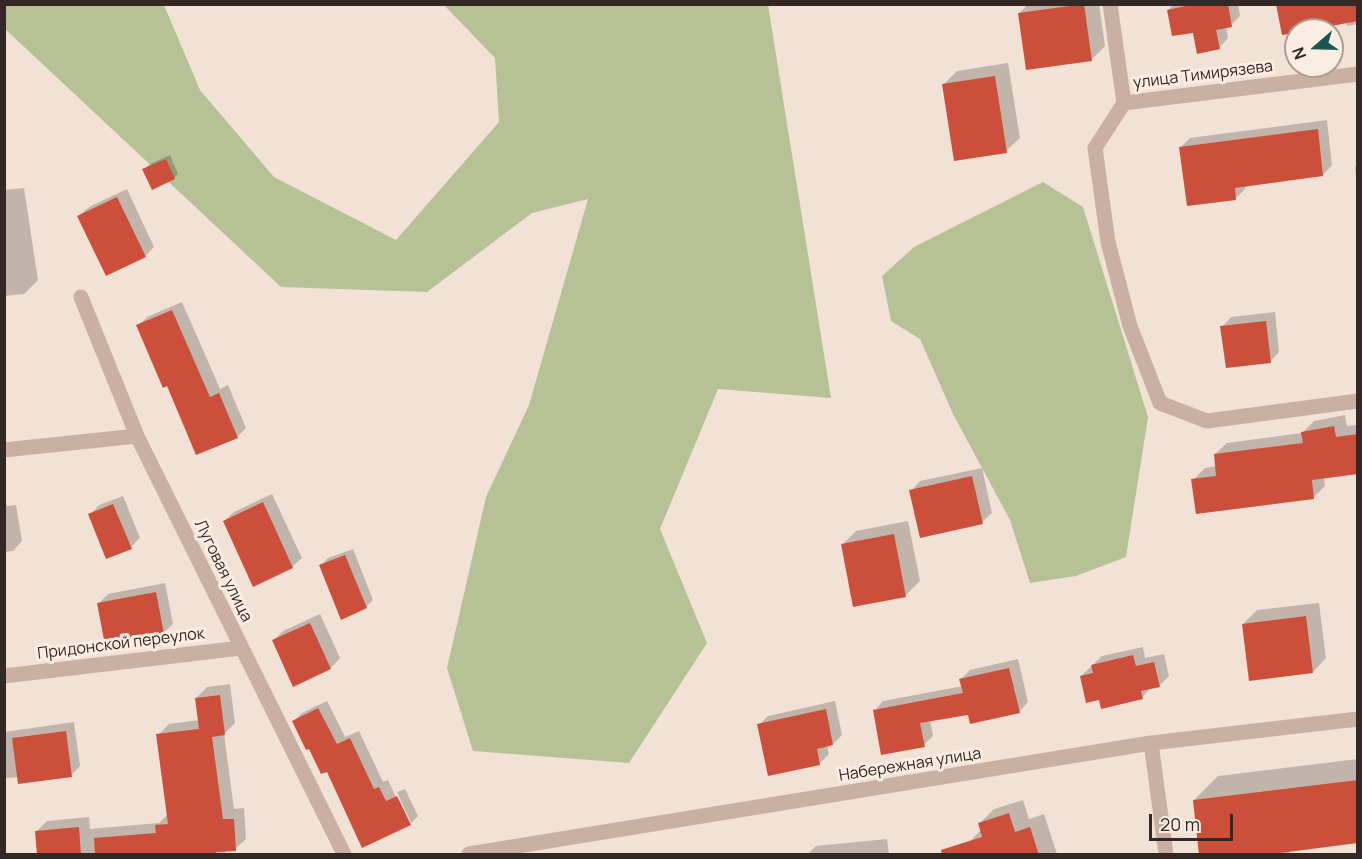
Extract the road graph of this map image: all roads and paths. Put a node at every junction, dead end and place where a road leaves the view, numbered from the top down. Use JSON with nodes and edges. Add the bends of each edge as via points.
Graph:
{"nodes":[{"id":1,"x":1110,"y":4,"type":"edge"},
{"id":2,"x":1358,"y":74,"type":"edge"},
{"id":3,"x":1124,"y":103,"type":"junction"},
{"id":4,"x":81,"y":297,"type":"dead end"},
{"id":5,"x":1358,"y":401,"type":"edge"},
{"id":6,"x":137,"y":435,"type":"junction"},
{"id":7,"x":4,"y":450,"type":"edge"},
{"id":8,"x":241,"y":648,"type":"junction"},
{"id":9,"x":4,"y":676,"type":"edge"},
{"id":10,"x":1358,"y":719,"type":"edge"},
{"id":11,"x":1151,"y":743,"type":"junction"},
{"id":12,"x":344,"y":855,"type":"edge"},
{"id":13,"x":469,"y":855,"type":"edge"},
{"id":14,"x":1166,"y":855,"type":"edge"}],
"edges":[{"from":1,"to":3,"type":"street"},
{"from":2,"to":3,"type":"street","name":"улица Тимирязева"},
{"from":3,"to":5,"type":"street","via":[[1095,148],[1108,242],[1130,326],[1161,403],[1207,421]]},
{"from":4,"to":6,"type":"street","name":"Луговая улица"},
{"from":6,"to":7,"type":"street"},
{"from":6,"to":8,"type":"street","name":"Луговая улица"},
{"from":8,"to":9,"type":"street","name":"Придонской переулок"},
{"from":8,"to":12,"type":"street","name":"Луговая улица"},
{"from":10,"to":11,"type":"street","name":"Набережная улица"},
{"from":11,"to":13,"type":"street","name":"Набережная улица"},
{"from":11,"to":14,"type":"street"}]}
